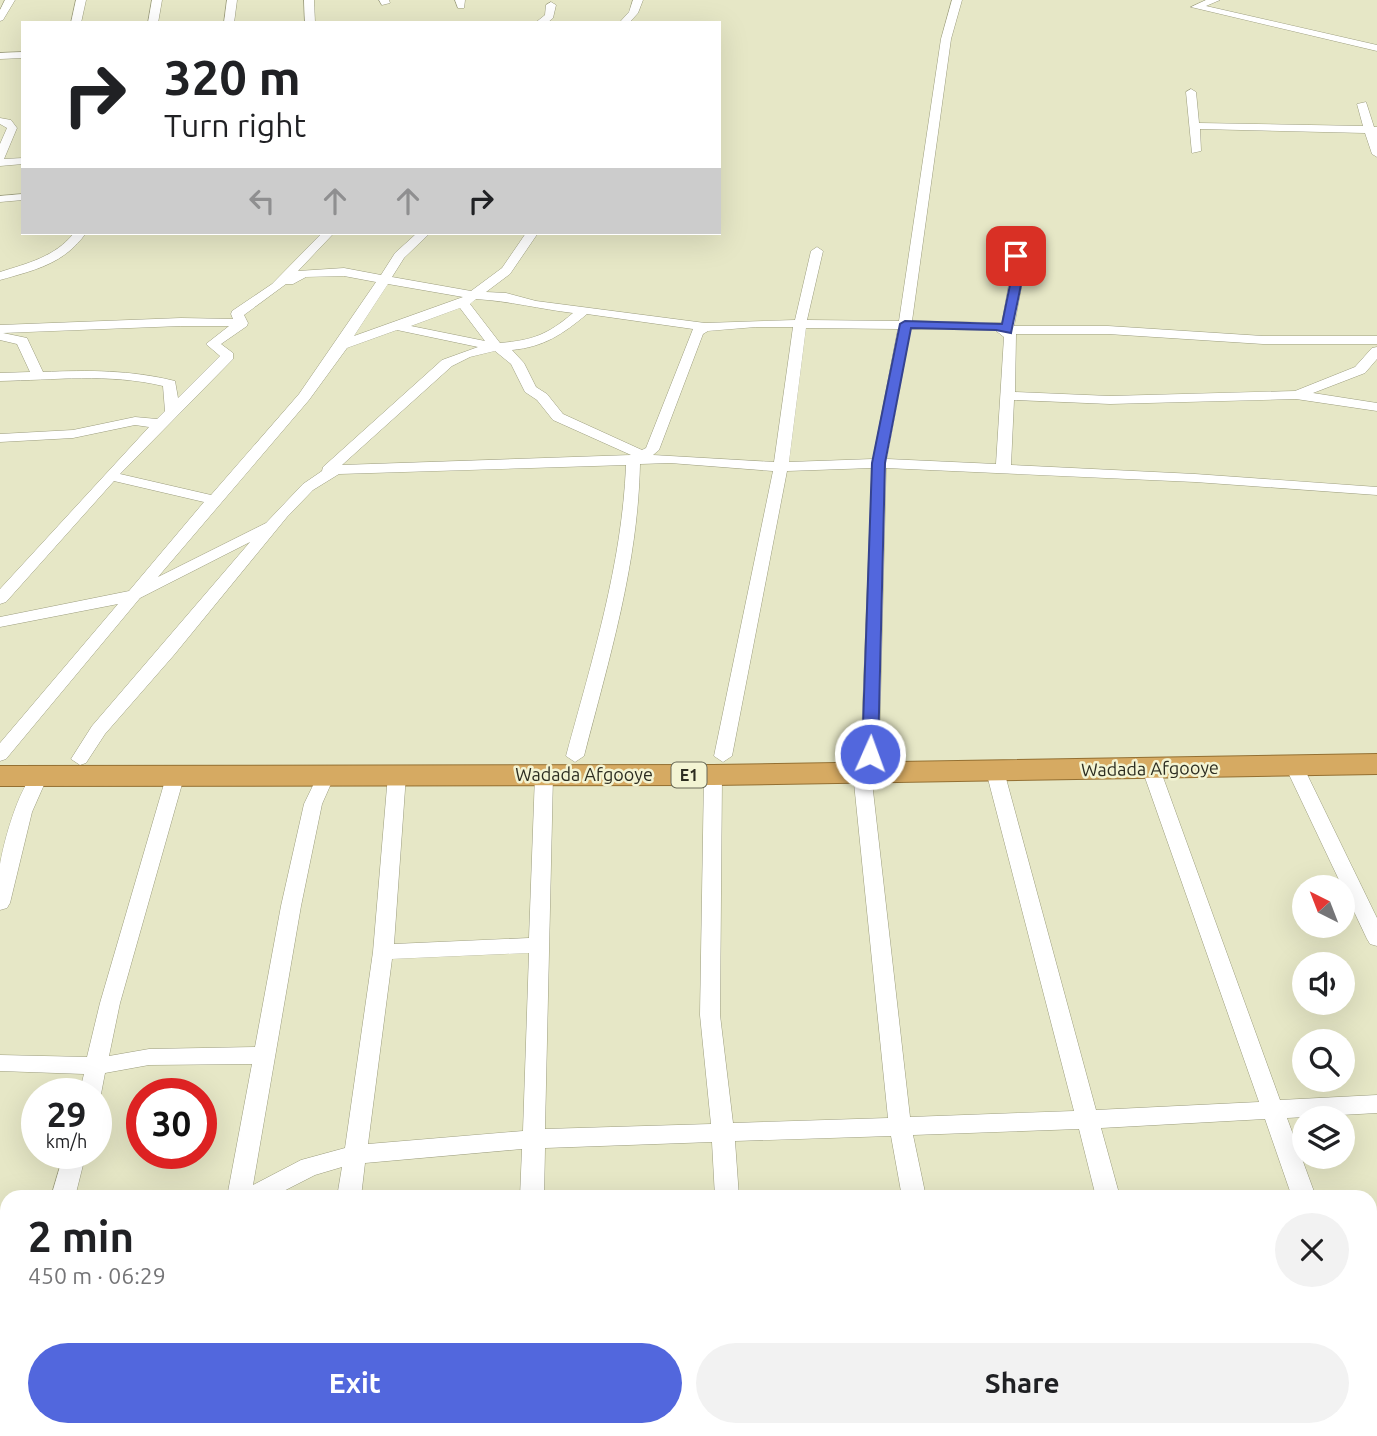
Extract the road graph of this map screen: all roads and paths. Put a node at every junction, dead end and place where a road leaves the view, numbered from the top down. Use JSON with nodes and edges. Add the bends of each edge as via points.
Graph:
{"nodes":[{"id":1,"x":10,"y":0,"type":"edge"},
{"id":2,"x":81,"y":0,"type":"edge"},
{"id":3,"x":158,"y":0,"type":"edge"},
{"id":4,"x":232,"y":0,"type":"edge"},
{"id":5,"x":309,"y":0,"type":"edge"},
{"id":6,"x":638,"y":0,"type":"edge"},
{"id":7,"x":957,"y":0,"type":"edge"},
{"id":8,"x":1215,"y":0,"type":"edge"},
{"id":9,"x":551,"y":5,"type":"dead end"},
{"id":10,"x":0,"y":18,"type":"edge"},
{"id":11,"x":76,"y":21,"type":"edge"},
{"id":12,"x":153,"y":21,"type":"edge"},
{"id":13,"x":229,"y":21,"type":"edge"},
{"id":14,"x":310,"y":21,"type":"edge"},
{"id":15,"x":543,"y":21,"type":"edge"},
{"id":16,"x":626,"y":21,"type":"edge"},
{"id":17,"x":1377,"y":48,"type":"edge"},
{"id":18,"x":21,"y":55,"type":"edge"},
{"id":19,"x":0,"y":56,"type":"edge"},
{"id":20,"x":1191,"y":92,"type":"dead end"},
{"id":21,"x":1362,"y":104,"type":"dead end"},
{"id":22,"x":0,"y":121,"type":"edge"},
{"id":23,"x":1194,"y":126,"type":"junction"},
{"id":24,"x":12,"y":128,"type":"edge"},
{"id":25,"x":1373,"y":130,"type":"edge"},
{"id":26,"x":1196,"y":151,"type":"dead end"},
{"id":27,"x":1377,"y":154,"type":"edge"},
{"id":28,"x":0,"y":160,"type":"edge"},
{"id":29,"x":21,"y":161,"type":"edge"},
{"id":30,"x":21,"y":197,"type":"edge"},
{"id":31,"x":0,"y":198,"type":"edge"},
{"id":32,"x":78,"y":235,"type":"edge"},
{"id":33,"x":326,"y":235,"type":"edge"},
{"id":34,"x":422,"y":235,"type":"edge"},
{"id":35,"x":531,"y":235,"type":"edge"},
{"id":36,"x":1012,"y":248,"type":"dead end"},
{"id":37,"x":817,"y":251,"type":"dead end"},
{"id":38,"x":0,"y":276,"type":"edge"},
{"id":39,"x":384,"y":280,"type":"junction"},
{"id":40,"x":276,"y":287,"type":"junction"},
{"id":41,"x":468,"y":299,"type":"junction"},
{"id":42,"x":584,"y":310,"type":"junction"},
{"id":43,"x":242,"y":323,"type":"junction"},
{"id":44,"x":800,"y":324,"type":"junction"},
{"id":45,"x":905,"y":324,"type":"junction"},
{"id":46,"x":399,"y":327,"type":"junction"},
{"id":47,"x":705,"y":327,"type":"junction"},
{"id":48,"x":0,"y":330,"type":"edge"},
{"id":49,"x":1007,"y":330,"type":"junction"},
{"id":50,"x":0,"y":336,"type":"edge"},
{"id":51,"x":1377,"y":340,"type":"edge"},
{"id":52,"x":342,"y":345,"type":"junction"},
{"id":53,"x":496,"y":347,"type":"junction"},
{"id":54,"x":1377,"y":351,"type":"edge"},
{"id":55,"x":0,"y":377,"type":"edge"},
{"id":56,"x":39,"y":377,"type":"junction"},
{"id":57,"x":1296,"y":395,"type":"junction"},
{"id":58,"x":1007,"y":396,"type":"junction"},
{"id":59,"x":1377,"y":407,"type":"edge"},
{"id":60,"x":167,"y":419,"type":"junction"},
{"id":61,"x":0,"y":438,"type":"edge"},
{"id":62,"x":639,"y":458,"type":"junction"},
{"id":63,"x":879,"y":463,"type":"junction"},
{"id":64,"x":782,"y":467,"type":"junction"},
{"id":65,"x":1003,"y":469,"type":"junction"},
{"id":66,"x":323,"y":475,"type":"junction"},
{"id":67,"x":111,"y":476,"type":"junction"},
{"id":68,"x":1377,"y":491,"type":"edge"},
{"id":69,"x":214,"y":500,"type":"junction"},
{"id":70,"x":275,"y":523,"type":"junction"},
{"id":71,"x":132,"y":596,"type":"junction"},
{"id":72,"x":0,"y":599,"type":"edge"},
{"id":73,"x":0,"y":622,"type":"edge"},
{"id":74,"x":1377,"y":746,"type":"edge"},
{"id":75,"x":0,"y":756,"type":"edge"},
{"id":76,"x":575,"y":756,"type":"junction"},
{"id":77,"x":80,"y":759,"type":"junction"},
{"id":78,"x":866,"y":764,"type":"junction"},
{"id":79,"x":1377,"y":764,"type":"edge"},
{"id":80,"x":718,"y":765,"type":"junction"},
{"id":81,"x":1294,"y":766,"type":"junction"},
{"id":82,"x":1151,"y":769,"type":"junction"},
{"id":83,"x":995,"y":772,"type":"junction"},
{"id":84,"x":397,"y":775,"type":"junction"},
{"id":85,"x":544,"y":775,"type":"junction"},
{"id":86,"x":0,"y":776,"type":"edge"},
{"id":87,"x":175,"y":777,"type":"junction"},
{"id":88,"x":325,"y":777,"type":"junction"},
{"id":89,"x":38,"y":778,"type":"junction"},
{"id":90,"x":0,"y":903,"type":"edge"},
{"id":91,"x":1377,"y":939,"type":"edge"},
{"id":92,"x":538,"y":945,"type":"junction"},
{"id":93,"x":383,"y":952,"type":"junction"},
{"id":94,"x":265,"y":1055,"type":"junction"},
{"id":95,"x":0,"y":1063,"type":"edge"},
{"id":96,"x":98,"y":1066,"type":"junction"},
{"id":97,"x":95,"y":1078,"type":"edge"},
{"id":98,"x":1377,"y":1104,"type":"edge"},
{"id":99,"x":1275,"y":1108,"type":"junction"},
{"id":100,"x":1086,"y":1120,"type":"junction"},
{"id":101,"x":900,"y":1127,"type":"junction"},
{"id":102,"x":723,"y":1131,"type":"junction"},
{"id":103,"x":532,"y":1139,"type":"junction"},
{"id":104,"x":353,"y":1155,"type":"junction"},
{"id":105,"x":71,"y":1169,"type":"edge"},
{"id":106,"x":65,"y":1190,"type":"edge"},
{"id":107,"x":240,"y":1190,"type":"edge"},
{"id":108,"x":264,"y":1190,"type":"edge"},
{"id":109,"x":350,"y":1190,"type":"edge"},
{"id":110,"x":532,"y":1190,"type":"edge"},
{"id":111,"x":727,"y":1190,"type":"edge"},
{"id":112,"x":913,"y":1190,"type":"edge"},
{"id":113,"x":1106,"y":1190,"type":"edge"},
{"id":114,"x":1302,"y":1190,"type":"edge"}],
"edges":[{"from":1,"to":10,"type":"street"},
{"from":2,"to":11,"type":"street"},
{"from":3,"to":12,"type":"street"},
{"from":4,"to":13,"type":"street"},
{"from":5,"to":14,"type":"street"},
{"from":6,"to":16,"type":"street"},
{"from":7,"to":45,"type":"street","via":[[946,39]]},
{"from":8,"to":17,"type":"street","via":[[1196,7]]},
{"from":9,"to":15,"type":"street","via":[[550,16]]},
{"from":18,"to":19,"type":"street"},
{"from":20,"to":23,"type":"street"},
{"from":21,"to":25,"type":"street"},
{"from":22,"to":24,"type":"street"},
{"from":23,"to":25,"type":"street"},
{"from":23,"to":26,"type":"street"},
{"from":24,"to":28,"type":"street"},
{"from":25,"to":27,"type":"street"},
{"from":28,"to":29,"type":"street"},
{"from":30,"to":31,"type":"street"},
{"from":32,"to":38,"type":"street","via":[[67,250],[48,260]]},
{"from":33,"to":40,"type":"street"},
{"from":34,"to":39,"type":"street","via":[[399,256]]},
{"from":35,"to":41,"type":"street","via":[[506,271]]},
{"from":36,"to":49,"type":"street","via":[[1016,285]]},
{"from":37,"to":44,"type":"street"},
{"from":39,"to":40,"type":"street","via":[[344,272],[304,273]]},
{"from":39,"to":41,"type":"street"},
{"from":39,"to":52,"type":"street"},
{"from":40,"to":43,"type":"street","via":[[237,314]]},
{"from":41,"to":42,"type":"street","via":[[506,297]]},
{"from":41,"to":46,"type":"street"},
{"from":41,"to":53,"type":"street"},
{"from":42,"to":47,"type":"street"},
{"from":42,"to":53,"type":"street","via":[[557,333],[531,344]]},
{"from":43,"to":48,"type":"street","via":[[176,320]]},
{"from":43,"to":60,"type":"street","via":[[213,344],[228,356]]},
{"from":44,"to":45,"type":"street"},
{"from":44,"to":47,"type":"street"},
{"from":44,"to":64,"type":"street"},
{"from":45,"to":49,"type":"street"},
{"from":45,"to":63,"type":"street"},
{"from":46,"to":52,"type":"street"},
{"from":46,"to":53,"type":"street"},
{"from":47,"to":62,"type":"street","via":[[697,332],[652,450]]},
{"from":49,"to":51,"type":"street"},
{"from":49,"to":58,"type":"street","via":[[1011,337]]},
{"from":50,"to":56,"type":"street","via":[[22,341]]},
{"from":52,"to":69,"type":"street","via":[[304,397]]},
{"from":53,"to":62,"type":"street","via":[[517,363],[530,389],[558,416]]},
{"from":53,"to":66,"type":"street","via":[[447,363]]},
{"from":54,"to":57,"type":"street","via":[[1360,370]]},
{"from":55,"to":56,"type":"street"},
{"from":56,"to":60,"type":"street","via":[[103,372],[141,375],[170,384]]},
{"from":57,"to":58,"type":"street","via":[[1110,400]]},
{"from":57,"to":59,"type":"street"},
{"from":58,"to":65,"type":"street"},
{"from":60,"to":61,"type":"street","via":[[73,434]]},
{"from":60,"to":67,"type":"street"},
{"from":62,"to":64,"type":"street"},
{"from":62,"to":66,"type":"street","via":[[352,467]]},
{"from":62,"to":76,"type":"street","via":[[619,584]]},
{"from":63,"to":64,"type":"street"},
{"from":63,"to":65,"type":"street"},
{"from":63,"to":78,"type":"street"},
{"from":64,"to":80,"type":"street"},
{"from":65,"to":68,"type":"street"},
{"from":66,"to":70,"type":"street"},
{"from":67,"to":69,"type":"street"},
{"from":67,"to":72,"type":"street"},
{"from":69,"to":71,"type":"street"},
{"from":70,"to":71,"type":"street"},
{"from":70,"to":77,"type":"street","via":[[98,730]]},
{"from":71,"to":73,"type":"street"},
{"from":71,"to":75,"type":"street"},
{"from":74,"to":78,"type":"highway","name":"Wadada Afgooye","number":"E1"},
{"from":75,"to":77,"type":"highway","name":"Wadada Afgooye","number":"E1"},
{"from":76,"to":77,"type":"highway","name":"Wadada Afgooye","number":"E1"},
{"from":76,"to":80,"type":"highway","name":"Wadada Afgooye","number":"E1"},
{"from":78,"to":80,"type":"highway","name":"Wadada Afgooye","number":"E1"},
{"from":78,"to":83,"type":"highway","name":"Wadada Afgooye","number":"E1"},
{"from":78,"to":101,"type":"street"},
{"from":79,"to":81,"type":"highway","name":"Wadada Afgooye","number":"E1"},
{"from":80,"to":85,"type":"highway","name":"Wadada Afgooye","number":"E1"},
{"from":80,"to":102,"type":"street","via":[[710,1015]]},
{"from":81,"to":82,"type":"highway","name":"Wadada Afgooye","number":"E1"},
{"from":81,"to":91,"type":"street"},
{"from":82,"to":83,"type":"highway","name":"Wadada Afgooye","number":"E1"},
{"from":82,"to":99,"type":"street"},
{"from":83,"to":100,"type":"street"},
{"from":84,"to":85,"type":"highway","name":"Wadada Afgooye","number":"E1"},
{"from":84,"to":88,"type":"highway","name":"Wadada Afgooye","number":"E1"},
{"from":84,"to":93,"type":"street"},
{"from":85,"to":92,"type":"street"},
{"from":86,"to":89,"type":"highway","name":"Wadada Afgooye","number":"E1"},
{"from":87,"to":88,"type":"highway","name":"Wadada Afgooye","number":"E1"},
{"from":87,"to":89,"type":"highway","name":"Wadada Afgooye","number":"E1"},
{"from":87,"to":96,"type":"street","via":[[110,1003]]},
{"from":88,"to":94,"type":"street","via":[[313,804]]},
{"from":89,"to":90,"type":"street","via":[[23,812]]},
{"from":92,"to":93,"type":"street"},
{"from":92,"to":103,"type":"street"},
{"from":93,"to":104,"type":"street"},
{"from":94,"to":96,"type":"street","via":[[149,1058]]},
{"from":94,"to":107,"type":"street"},
{"from":95,"to":96,"type":"street"},
{"from":96,"to":97,"type":"street"},
{"from":98,"to":99,"type":"street"},
{"from":99,"to":100,"type":"street"},
{"from":99,"to":114,"type":"street"},
{"from":100,"to":101,"type":"street"},
{"from":100,"to":113,"type":"street"},
{"from":101,"to":102,"type":"street"},
{"from":101,"to":112,"type":"street"},
{"from":102,"to":103,"type":"street"},
{"from":102,"to":111,"type":"street"},
{"from":103,"to":104,"type":"street"},
{"from":103,"to":110,"type":"street"},
{"from":104,"to":108,"type":"street","via":[[298,1171]]},
{"from":104,"to":109,"type":"street"},
{"from":105,"to":106,"type":"street"}]}
